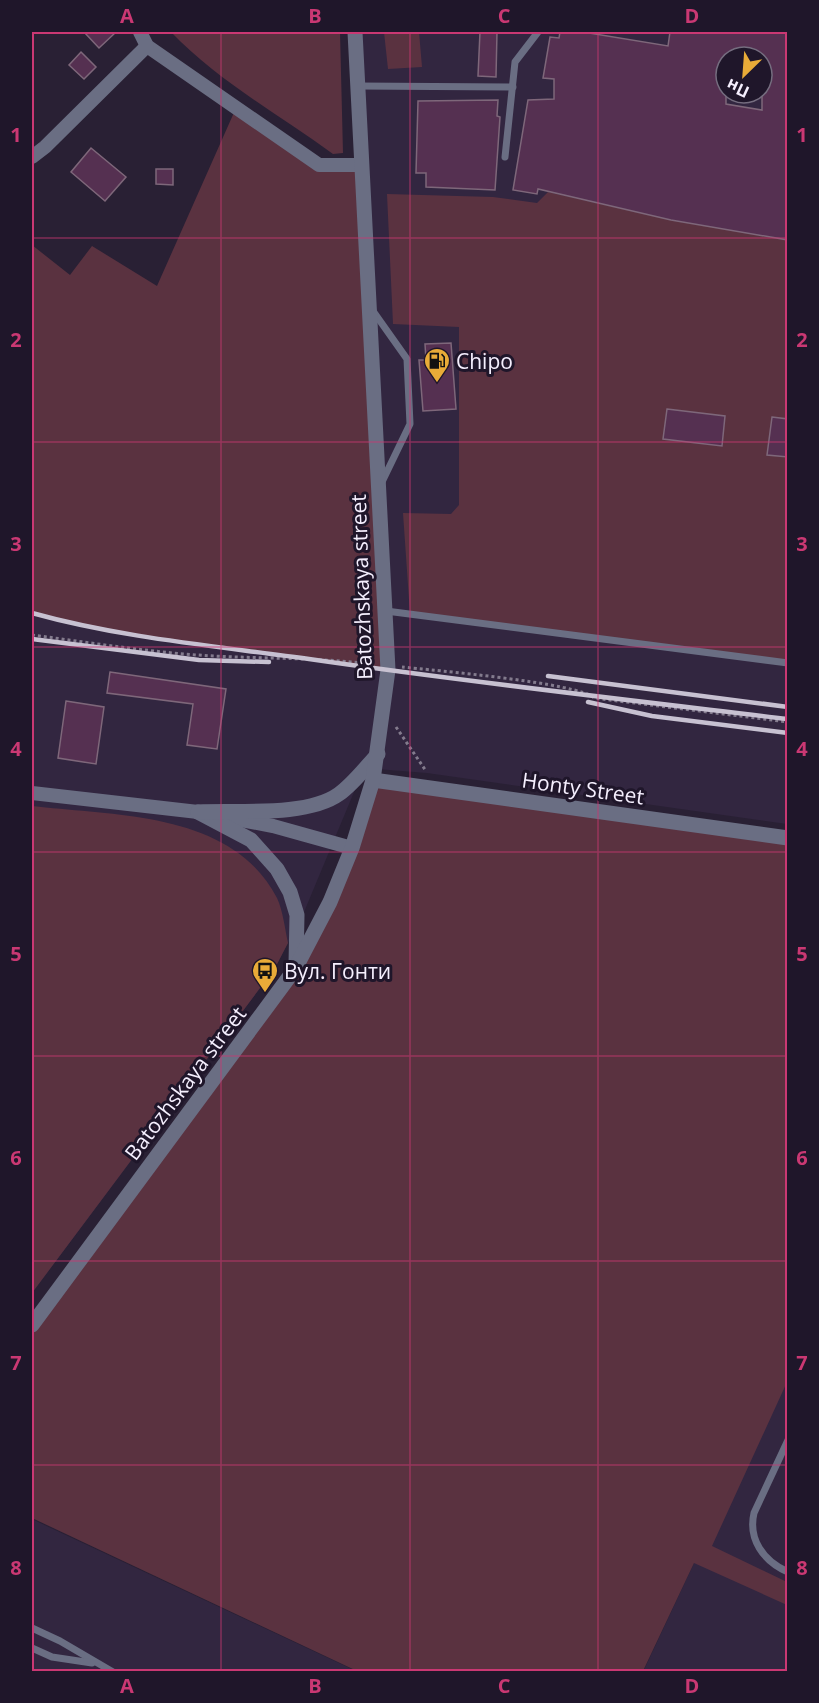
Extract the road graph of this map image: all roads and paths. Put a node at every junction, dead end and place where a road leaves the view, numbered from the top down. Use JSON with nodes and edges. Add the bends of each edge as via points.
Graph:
{"nodes":[{"id":1,"x":140,"y":32,"type":"edge"},
{"id":2,"x":355,"y":32,"type":"edge"},
{"id":3,"x":538,"y":32,"type":"edge"},
{"id":4,"x":147,"y":46,"type":"junction"},
{"id":5,"x":358,"y":86,"type":"junction"},
{"id":6,"x":513,"y":87,"type":"junction"},
{"id":7,"x":32,"y":157,"type":"edge"},
{"id":8,"x":505,"y":157,"type":"dead end"},
{"id":9,"x":362,"y":165,"type":"junction"},
{"id":10,"x":369,"y":305,"type":"junction"},
{"id":11,"x":379,"y":489,"type":"junction"},
{"id":12,"x":386,"y":611,"type":"junction"},
{"id":13,"x":32,"y":635,"type":"edge"},
{"id":14,"x":788,"y":663,"type":"edge"},
{"id":15,"x":387,"y":665,"type":"junction"},
{"id":16,"x":383,"y":708,"type":"junction"},
{"id":17,"x":788,"y":722,"type":"edge"},
{"id":18,"x":378,"y":754,"type":"junction"},
{"id":19,"x":427,"y":773,"type":"dead end"},
{"id":20,"x":373,"y":780,"type":"junction"},
{"id":21,"x":32,"y":793,"type":"edge"},
{"id":22,"x":198,"y":812,"type":"junction"},
{"id":23,"x":788,"y":838,"type":"edge"},
{"id":24,"x":352,"y":848,"type":"junction"},
{"id":25,"x":295,"y":969,"type":"junction"},
{"id":26,"x":32,"y":1325,"type":"edge"},
{"id":27,"x":788,"y":1440,"type":"edge"},
{"id":28,"x":788,"y":1572,"type":"edge"},
{"id":29,"x":32,"y":1628,"type":"edge"},
{"id":30,"x":32,"y":1648,"type":"edge"},
{"id":31,"x":97,"y":1664,"type":"junction"},
{"id":32,"x":113,"y":1671,"type":"edge"}],
"edges":[{"from":1,"to":4,"type":"street"},
{"from":2,"to":5,"type":"street","name":"Batozhskaya street"},
{"from":3,"to":6,"type":"lane","via":[[515,62]]},
{"from":4,"to":7,"type":"street"},
{"from":4,"to":9,"type":"street","via":[[320,165]]},
{"from":5,"to":6,"type":"lane"},
{"from":5,"to":9,"type":"street","name":"Batozhskaya street"},
{"from":6,"to":8,"type":"lane"},
{"from":9,"to":10,"type":"street","name":"Batozhskaya street"},
{"from":10,"to":11,"type":"street","name":"Batozhskaya street"},
{"from":10,"to":11,"type":"lane","via":[[407,359],[410,423]]},
{"from":11,"to":12,"type":"street","name":"Batozhskaya street"},
{"from":12,"to":14,"type":"lane"},
{"from":12,"to":15,"type":"street","name":"Batozhskaya street"},
{"from":13,"to":15,"type":"path","via":[[195,655],[331,659]]},
{"from":15,"to":16,"type":"street","name":"Batozhskaya street"},
{"from":15,"to":17,"type":"path","via":[[557,686],[589,692],[594,698]]},
{"from":16,"to":18,"type":"street","name":"Batozhskaya street"},
{"from":16,"to":19,"type":"path"},
{"from":18,"to":20,"type":"street","name":"Batozhskaya street"},
{"from":18,"to":22,"type":"street","via":[[340,794],[325,802],[285,809]]},
{"from":20,"to":23,"type":"street","name":"Honty Street"},
{"from":20,"to":24,"type":"street","name":"Batozhskaya street"},
{"from":21,"to":22,"type":"street"},
{"from":22,"to":24,"type":"street","via":[[273,826]]},
{"from":22,"to":25,"type":"street","via":[[251,840],[278,869],[297,915]]},
{"from":24,"to":25,"type":"street","name":"Batozhskaya street","via":[[330,902]]},
{"from":25,"to":26,"type":"street","name":"Batozhskaya street"},
{"from":27,"to":28,"type":"lane","via":[[751,1525],[759,1548]]},
{"from":29,"to":31,"type":"lane"},
{"from":30,"to":31,"type":"lane","via":[[51,1657]]},
{"from":31,"to":32,"type":"lane"}]}
